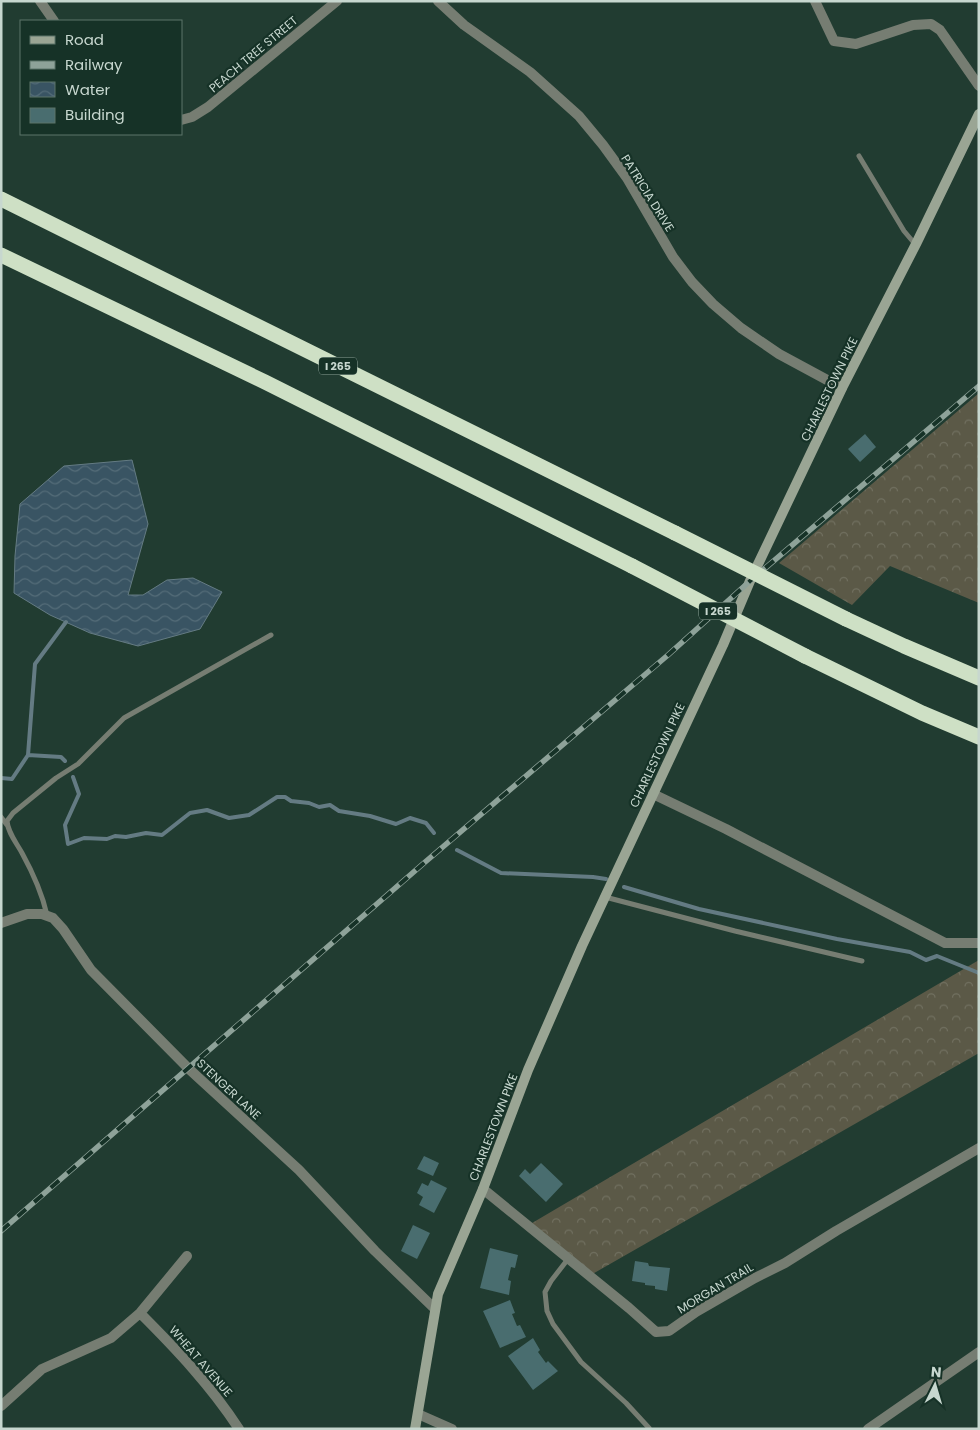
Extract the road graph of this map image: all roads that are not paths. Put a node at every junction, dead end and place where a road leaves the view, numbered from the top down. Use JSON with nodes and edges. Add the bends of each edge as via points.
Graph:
{"nodes":[{"id":1,"x":40,"y":1,"type":"edge"},
{"id":2,"x":337,"y":1,"type":"edge"},
{"id":3,"x":438,"y":1,"type":"edge"},
{"id":4,"x":815,"y":1,"type":"edge"},
{"id":5,"x":53,"y":20,"type":"edge"},
{"id":6,"x":979,"y":86,"type":"edge"},
{"id":7,"x":979,"y":114,"type":"edge"},
{"id":8,"x":182,"y":120,"type":"edge"},
{"id":9,"x":859,"y":156,"type":"dead end"},
{"id":10,"x":1,"y":199,"type":"edge"},
{"id":11,"x":916,"y":244,"type":"junction"},
{"id":12,"x":1,"y":255,"type":"edge"},
{"id":13,"x":842,"y":388,"type":"junction"},
{"id":14,"x":271,"y":635,"type":"dead end"},
{"id":15,"x":979,"y":678,"type":"edge"},
{"id":16,"x":979,"y":737,"type":"edge"},
{"id":17,"x":653,"y":794,"type":"junction"},
{"id":18,"x":1,"y":817,"type":"edge"},
{"id":19,"x":8,"y":826,"type":"junction"},
{"id":20,"x":605,"y":897,"type":"junction"},
{"id":21,"x":47,"y":916,"type":"junction"},
{"id":22,"x":1,"y":923,"type":"edge"},
{"id":23,"x":979,"y":943,"type":"edge"},
{"id":24,"x":862,"y":961,"type":"dead end"},
{"id":25,"x":979,"y":1148,"type":"edge"},
{"id":26,"x":483,"y":1189,"type":"junction"},
{"id":27,"x":187,"y":1256,"type":"dead end"},
{"id":28,"x":568,"y":1259,"type":"junction"},
{"id":29,"x":435,"y":1309,"type":"junction"},
{"id":30,"x":140,"y":1313,"type":"junction"},
{"id":31,"x":979,"y":1352,"type":"edge"},
{"id":32,"x":1,"y":1406,"type":"edge"},
{"id":33,"x":418,"y":1414,"type":"junction"},
{"id":34,"x":649,"y":1428,"type":"edge"},
{"id":35,"x":239,"y":1429,"type":"edge"},
{"id":36,"x":415,"y":1429,"type":"edge"},
{"id":37,"x":452,"y":1429,"type":"edge"},
{"id":38,"x":868,"y":1429,"type":"edge"}],
"edges":[{"from":1,"to":5,"type":"street"},
{"from":2,"to":8,"type":"street","name":"PEACH TREE STREET","via":[[208,108]]},
{"from":3,"to":13,"type":"street","name":"PATRICIA DRIVE","via":[[464,25],[530,72],[579,116],[627,178],[673,257],[713,304],[778,354]]},
{"from":4,"to":6,"type":"street","via":[[834,41],[856,44],[913,25],[931,24],[940,30]]},
{"from":7,"to":11,"type":"street","name":"CHARLESTOWN PIKE"},
{"from":9,"to":11,"type":"lane","via":[[904,231]]},
{"from":10,"to":15,"type":"highway","number":"I 265","bridge":true,"via":[[846,619]]},
{"from":11,"to":13,"type":"street","name":"CHARLESTOWN PIKE"},
{"from":12,"to":16,"type":"highway","number":"I 265","bridge":true,"via":[[264,382],[805,656]]},
{"from":13,"to":17,"type":"street","name":"CHARLESTOWN PIKE"},
{"from":14,"to":19,"type":"lane","via":[[124,718],[78,764],[13,813],[7,821]]},
{"from":17,"to":20,"type":"street","name":"CHARLESTOWN PIKE"},
{"from":17,"to":23,"type":"street","via":[[945,943]]},
{"from":18,"to":19,"type":"lane"},
{"from":19,"to":21,"type":"lane","via":[[42,894]]},
{"from":20,"to":24,"type":"lane"},
{"from":20,"to":26,"type":"street","name":"CHARLESTOWN PIKE","via":[[528,1070]]},
{"from":21,"to":22,"type":"street","via":[[27,914]]},
{"from":21,"to":29,"type":"street","name":"STENGER LANE","via":[[63,929],[91,970],[189,1068],[299,1170]]},
{"from":25,"to":28,"type":"street","name":"MORGAN TRAIL","via":[[696,1312],[669,1331],[656,1332]]},
{"from":26,"to":28,"type":"street","name":"MORGAN TRAIL"},
{"from":26,"to":29,"type":"street","name":"CHARLESTOWN PIKE","via":[[447,1272]]},
{"from":27,"to":30,"type":"street"},
{"from":28,"to":34,"type":"lane","via":[[545,1292],[546,1311],[580,1362]]},
{"from":29,"to":33,"type":"street","name":"CHARLESTOWN PIKE"},
{"from":30,"to":32,"type":"street","via":[[111,1338],[42,1370]]},
{"from":30,"to":35,"type":"street","name":"WHEAT AVENUE","via":[[168,1341]]},
{"from":31,"to":38,"type":"street"},
{"from":33,"to":36,"type":"street","name":"CHARLESTOWN PIKE"},
{"from":33,"to":37,"type":"street"}]}
